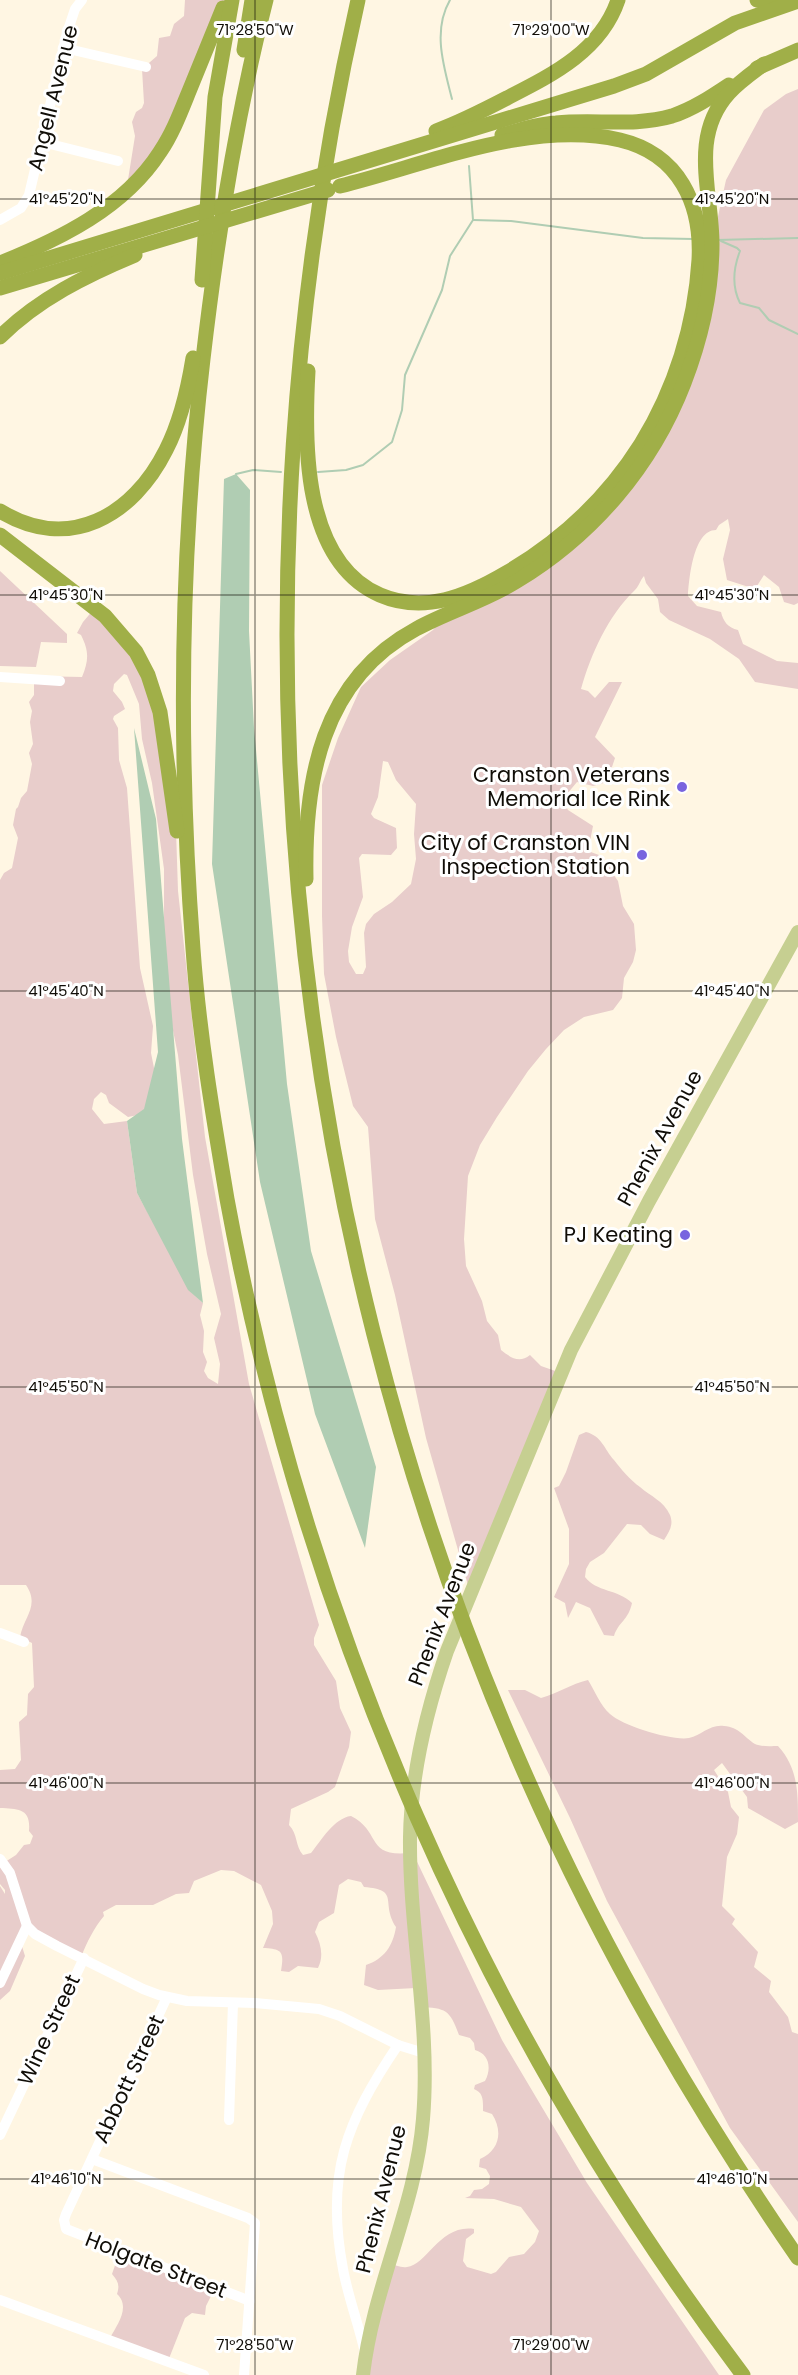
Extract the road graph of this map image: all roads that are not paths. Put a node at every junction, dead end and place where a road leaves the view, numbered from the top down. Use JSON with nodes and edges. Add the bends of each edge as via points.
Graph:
{"nodes":[{"id":1,"x":82,"y":0,"type":"edge"},
{"id":2,"x":226,"y":0,"type":"edge"},
{"id":3,"x":232,"y":0,"type":"edge"},
{"id":4,"x":252,"y":0,"type":"edge"},
{"id":5,"x":266,"y":0,"type":"edge"},
{"id":6,"x":358,"y":0,"type":"edge"},
{"id":7,"x":366,"y":0,"type":"edge"},
{"id":8,"x":618,"y":0,"type":"edge"},
{"id":9,"x":757,"y":0,"type":"edge"},
{"id":10,"x":794,"y":3,"type":"edge"},
{"id":11,"x":64,"y":48,"type":"junction"},
{"id":12,"x":798,"y":50,"type":"edge"},
{"id":13,"x":764,"y":64,"type":"junction"},
{"id":14,"x":146,"y":67,"type":"dead end"},
{"id":15,"x":335,"y":111,"type":"junction"},
{"id":16,"x":42,"y":142,"type":"junction"},
{"id":17,"x":118,"y":161,"type":"dead end"},
{"id":18,"x":342,"y":168,"type":"junction"},
{"id":19,"x":340,"y":186,"type":"junction"},
{"id":20,"x":319,"y":202,"type":"junction"},
{"id":21,"x":0,"y":220,"type":"edge"},
{"id":22,"x":704,"y":221,"type":"junction"},
{"id":23,"x":201,"y":228,"type":"junction"},
{"id":24,"x":706,"y":251,"type":"junction"},
{"id":25,"x":214,"y":256,"type":"junction"},
{"id":26,"x":0,"y":263,"type":"edge"},
{"id":27,"x":0,"y":273,"type":"edge"},
{"id":28,"x":0,"y":288,"type":"edge"},
{"id":29,"x":0,"y":337,"type":"edge"},
{"id":30,"x":0,"y":511,"type":"edge"},
{"id":31,"x":0,"y":535,"type":"edge"},
{"id":32,"x":0,"y":677,"type":"edge"},
{"id":33,"x":60,"y":681,"type":"dead end"},
{"id":34,"x":798,"y":932,"type":"edge"},
{"id":35,"x":192,"y":947,"type":"junction"},
{"id":36,"x":308,"y":984,"type":"junction"},
{"id":37,"x":0,"y":1633,"type":"edge"},
{"id":38,"x":24,"y":1642,"type":"dead end"},
{"id":39,"x":0,"y":1859,"type":"edge"},
{"id":40,"x":27,"y":1926,"type":"junction"},
{"id":41,"x":84,"y":1958,"type":"junction"},
{"id":42,"x":0,"y":1983,"type":"edge"},
{"id":43,"x":167,"y":1997,"type":"junction"},
{"id":44,"x":233,"y":2003,"type":"junction"},
{"id":45,"x":399,"y":2045,"type":"junction"},
{"id":46,"x":424,"y":2054,"type":"junction"},
{"id":47,"x":229,"y":2120,"type":"dead end"},
{"id":48,"x":0,"y":2135,"type":"edge"},
{"id":49,"x":92,"y":2159,"type":"junction"},
{"id":50,"x":65,"y":2226,"type":"joint"},
{"id":51,"x":798,"y":2258,"type":"edge"},
{"id":52,"x":0,"y":2300,"type":"edge"},
{"id":53,"x":250,"y":2301,"type":"junction"},
{"id":54,"x":365,"y":2354,"type":"junction"},
{"id":55,"x":204,"y":2375,"type":"edge"},
{"id":56,"x":244,"y":2375,"type":"edge"},
{"id":57,"x":363,"y":2375,"type":"edge"},
{"id":58,"x":743,"y":2375,"type":"edge"}],
"edges":[{"from":1,"to":11,"type":"street","name":"Angell Avenue","via":[[75,9]]},
{"from":2,"to":26,"type":"highway","via":[[169,138],[140,179],[91,218]]},
{"from":3,"to":30,"type":"highway","via":[[215,97],[198,331],[183,405],[166,451],[133,497],[94,523],[70,529],[46,528]]},
{"from":4,"to":25,"type":"highway","via":[[219,197]]},
{"from":5,"to":25,"type":"highway"},
{"from":6,"to":15,"type":"highway"},
{"from":7,"to":15,"type":"highway"},
{"from":8,"to":18,"type":"highway","via":[[608,24],[595,40],[553,74],[449,126]]},
{"from":9,"to":10,"type":"highway"},
{"from":10,"to":18,"type":"highway","via":[[735,23],[655,70],[626,82]]},
{"from":11,"to":14,"type":"street"},
{"from":11,"to":16,"type":"street","name":"Angell Avenue"},
{"from":12,"to":13,"type":"highway"},
{"from":13,"to":19,"type":"highway","via":[[700,104],[672,116],[529,127]]},
{"from":13,"to":22,"type":"highway","via":[[727,96],[710,125],[704,154]]},
{"from":15,"to":20,"type":"highway"},
{"from":16,"to":17,"type":"street"},
{"from":16,"to":21,"type":"street","name":"Angell Avenue","via":[[26,202]]},
{"from":18,"to":27,"type":"highway"},
{"from":19,"to":22,"type":"highway","via":[[501,143],[563,136],[606,137],[643,148],[670,167]]},
{"from":19,"to":23,"type":"highway"},
{"from":20,"to":24,"type":"highway","via":[[307,401],[308,462],[316,507],[328,542],[346,571],[375,593],[408,603],[450,600],[499,577],[556,540],[603,494],[640,444],[669,390],[689,329]]},
{"from":20,"to":36,"type":"highway","via":[[296,393],[286,614],[293,830]]},
{"from":22,"to":24,"type":"highway"},
{"from":23,"to":28,"type":"highway"},
{"from":23,"to":29,"type":"highway","via":[[78,282],[29,312]]},
{"from":24,"to":36,"type":"highway","via":[[705,311],[691,365],[661,434],[627,485],[584,531],[535,570],[499,592],[416,629],[392,645],[359,675],[332,716],[318,757],[307,824]]},
{"from":25,"to":35,"type":"highway","via":[[191,476],[184,600],[183,759]]},
{"from":31,"to":35,"type":"highway","via":[[105,616],[128,641],[148,675],[165,737]]},
{"from":32,"to":33,"type":"street"},
{"from":34,"to":46,"type":"main road","name":"Phenix Avenue","via":[[648,1201],[571,1350],[447,1651],[430,1702],[413,1781],[410,1837]]},
{"from":35,"to":58,"type":"highway","via":[[221,1165],[262,1359],[310,1530],[372,1709],[460,1910],[532,2050],[646,2238]]},
{"from":36,"to":51,"type":"highway","via":[[331,1138],[363,1290],[406,1449],[472,1646],[532,1789],[609,1947],[700,2109]]},
{"from":37,"to":38,"type":"street"},
{"from":39,"to":40,"type":"street","via":[[10,1873]]},
{"from":40,"to":41,"type":"street"},
{"from":40,"to":42,"type":"street"},
{"from":41,"to":43,"type":"street"},
{"from":41,"to":48,"type":"street","name":"Wine Street"},
{"from":43,"to":44,"type":"street"},
{"from":43,"to":49,"type":"street","name":"Abbott Street"},
{"from":44,"to":45,"type":"street","via":[[329,2012]]},
{"from":44,"to":47,"type":"street"},
{"from":45,"to":46,"type":"street"},
{"from":45,"to":54,"type":"street","via":[[358,2111],[338,2178],[342,2260]]},
{"from":46,"to":54,"type":"main road","name":"Phenix Avenue","via":[[424,2108],[417,2157]]},
{"from":49,"to":50,"type":"street","name":"Abbott Street","via":[[66,2214]]},
{"from":49,"to":53,"type":"street","via":[[255,2223]]},
{"from":50,"to":53,"type":"street","name":"Holgate Street","via":[[115,2250]]},
{"from":52,"to":55,"type":"street"},
{"from":53,"to":56,"type":"street"},
{"from":54,"to":57,"type":"main road","name":"Phenix Avenue"}]}
